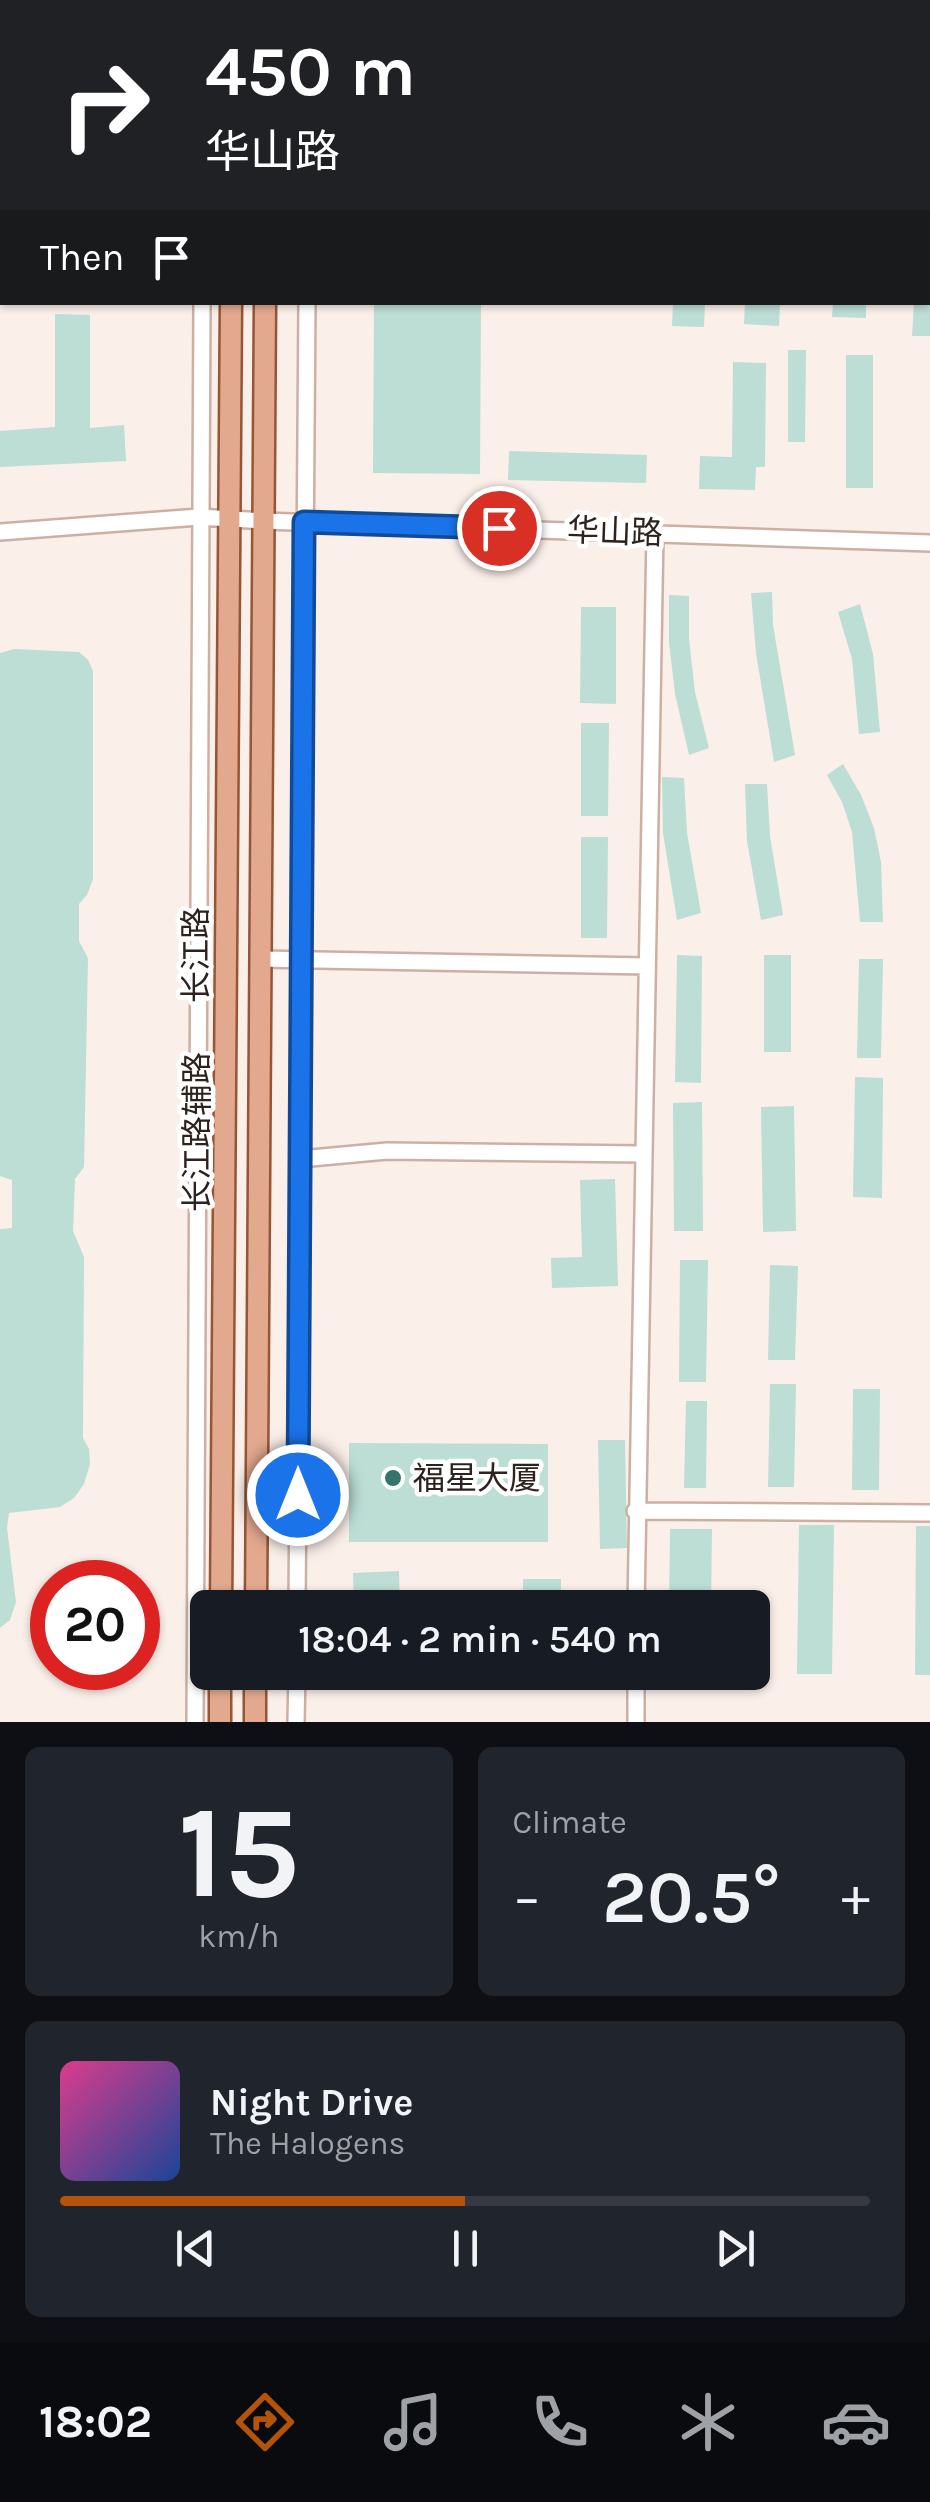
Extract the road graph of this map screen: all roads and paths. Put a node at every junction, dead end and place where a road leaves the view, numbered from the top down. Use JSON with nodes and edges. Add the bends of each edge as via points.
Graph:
{"nodes":[{"id":1,"x":202,"y":305,"type":"edge"},
{"id":2,"x":232,"y":305,"type":"edge"},
{"id":3,"x":265,"y":305,"type":"edge"},
{"id":4,"x":306,"y":305,"type":"edge"},
{"id":5,"x":199,"y":516,"type":"junction"},
{"id":6,"x":229,"y":518,"type":"junction"},
{"id":7,"x":263,"y":522,"type":"junction"},
{"id":8,"x":304,"y":522,"type":"junction"},
{"id":9,"x":0,"y":532,"type":"edge"},
{"id":10,"x":655,"y":533,"type":"junction"},
{"id":11,"x":930,"y":543,"type":"edge"},
{"id":12,"x":260,"y":959,"type":"junction"},
{"id":13,"x":301,"y":960,"type":"junction"},
{"id":14,"x":646,"y":966,"type":"junction"},
{"id":15,"x":644,"y":1154,"type":"junction"},
{"id":16,"x":300,"y":1159,"type":"junction"},
{"id":17,"x":635,"y":1511,"type":"junction"},
{"id":18,"x":930,"y":1513,"type":"edge"},
{"id":19,"x":221,"y":1590,"type":"edge"},
{"id":20,"x":256,"y":1590,"type":"edge"},
{"id":21,"x":297,"y":1590,"type":"edge"},
{"id":22,"x":636,"y":1590,"type":"edge"},
{"id":23,"x":220,"y":1690,"type":"edge"},
{"id":24,"x":255,"y":1690,"type":"edge"},
{"id":25,"x":296,"y":1690,"type":"edge"},
{"id":26,"x":636,"y":1690,"type":"edge"},
{"id":27,"x":195,"y":1722,"type":"edge"},
{"id":28,"x":220,"y":1722,"type":"edge"},
{"id":29,"x":255,"y":1722,"type":"edge"},
{"id":30,"x":296,"y":1722,"type":"edge"},
{"id":31,"x":636,"y":1722,"type":"edge"}],
"edges":[{"from":1,"to":5,"type":"street","name":"长江路辅路"},
{"from":2,"to":6,"type":"main road","name":"长江路"},
{"from":3,"to":7,"type":"main road","name":"长江路"},
{"from":4,"to":8,"type":"street"},
{"from":5,"to":6,"type":"street","name":"华山路"},
{"from":5,"to":9,"type":"street","name":"华山路"},
{"from":5,"to":27,"type":"street","name":"长江路辅路"},
{"from":6,"to":7,"type":"street","name":"华山路"},
{"from":6,"to":19,"type":"main road","name":"长江路"},
{"from":7,"to":8,"type":"street","name":"华山路"},
{"from":7,"to":12,"type":"main road","name":"长江路"},
{"from":8,"to":10,"type":"street","name":"华山路"},
{"from":8,"to":13,"type":"street"},
{"from":10,"to":11,"type":"street","name":"华山路"},
{"from":10,"to":14,"type":"street"},
{"from":12,"to":13,"type":"street"},
{"from":12,"to":20,"type":"main road","name":"长江路"},
{"from":13,"to":14,"type":"street"},
{"from":13,"to":16,"type":"street"},
{"from":14,"to":15,"type":"street"},
{"from":15,"to":16,"type":"street","via":[[387,1151]]},
{"from":15,"to":17,"type":"street"},
{"from":16,"to":21,"type":"street"},
{"from":17,"to":18,"type":"street"},
{"from":17,"to":22,"type":"street"},
{"from":23,"to":28,"type":"main road"},
{"from":24,"to":29,"type":"main road"},
{"from":25,"to":30,"type":"street"},
{"from":26,"to":31,"type":"street"}]}
